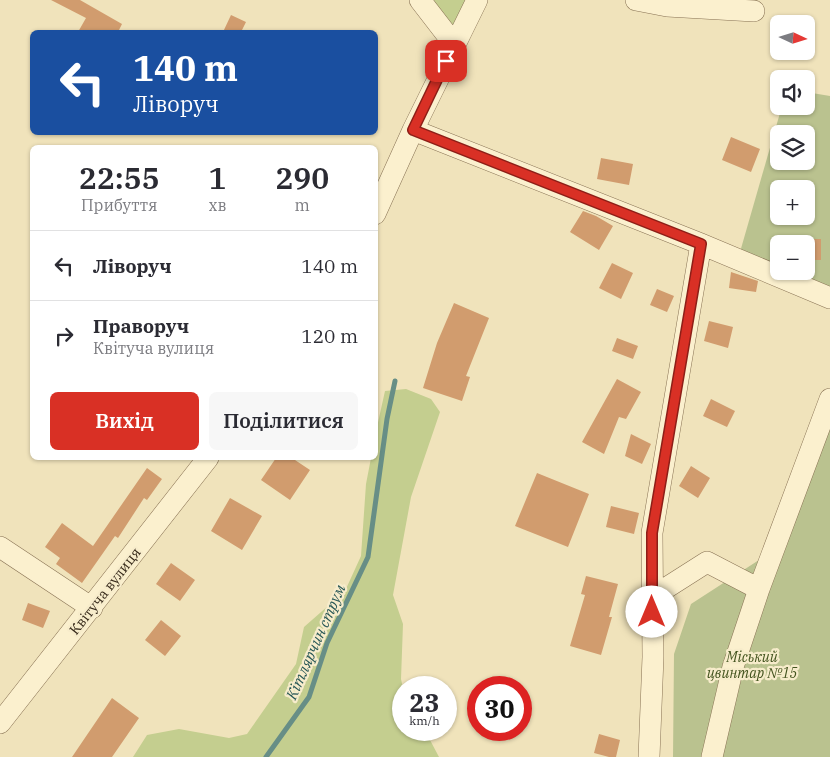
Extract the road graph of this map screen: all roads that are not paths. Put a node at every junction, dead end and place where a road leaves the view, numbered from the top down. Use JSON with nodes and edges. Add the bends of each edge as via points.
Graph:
{"nodes":[{"id":1,"x":420,"y":0,"type":"edge"},
{"id":2,"x":477,"y":0,"type":"edge"},
{"id":3,"x":636,"y":0,"type":"edge"},
{"id":4,"x":754,"y":11,"type":"dead end"},
{"id":5,"x":454,"y":44,"type":"junction"},
{"id":6,"x":413,"y":130,"type":"junction"},
{"id":7,"x":378,"y":207,"type":"edge"},
{"id":8,"x":701,"y":244,"type":"junction"},
{"id":9,"x":830,"y":298,"type":"edge"},
{"id":10,"x":830,"y":399,"type":"edge"},
{"id":11,"x":206,"y":460,"type":"edge"},
{"id":12,"x":0,"y":548,"type":"edge"},
{"id":13,"x":760,"y":589,"type":"junction"},
{"id":14,"x":652,"y":597,"type":"junction"},
{"id":15,"x":92,"y":608,"type":"junction"},
{"id":16,"x":0,"y":723,"type":"edge"},
{"id":17,"x":649,"y":757,"type":"edge"},
{"id":18,"x":712,"y":757,"type":"edge"}],
"edges":[{"from":1,"to":5,"type":"street"},
{"from":2,"to":5,"type":"street"},
{"from":3,"to":4,"type":"street","via":[[667,6]]},
{"from":5,"to":6,"type":"street"},
{"from":6,"to":7,"type":"street"},
{"from":6,"to":8,"type":"street"},
{"from":8,"to":9,"type":"street"},
{"from":8,"to":14,"type":"street","via":[[652,533]]},
{"from":10,"to":13,"type":"street"},
{"from":11,"to":15,"type":"street","name":"Квітуча вулиця"},
{"from":12,"to":15,"type":"street"},
{"from":13,"to":14,"type":"street","via":[[707,562]]},
{"from":13,"to":18,"type":"street","via":[[733,667]]},
{"from":14,"to":17,"type":"street"},
{"from":15,"to":16,"type":"street","name":"Квітуча вулиця"}]}
